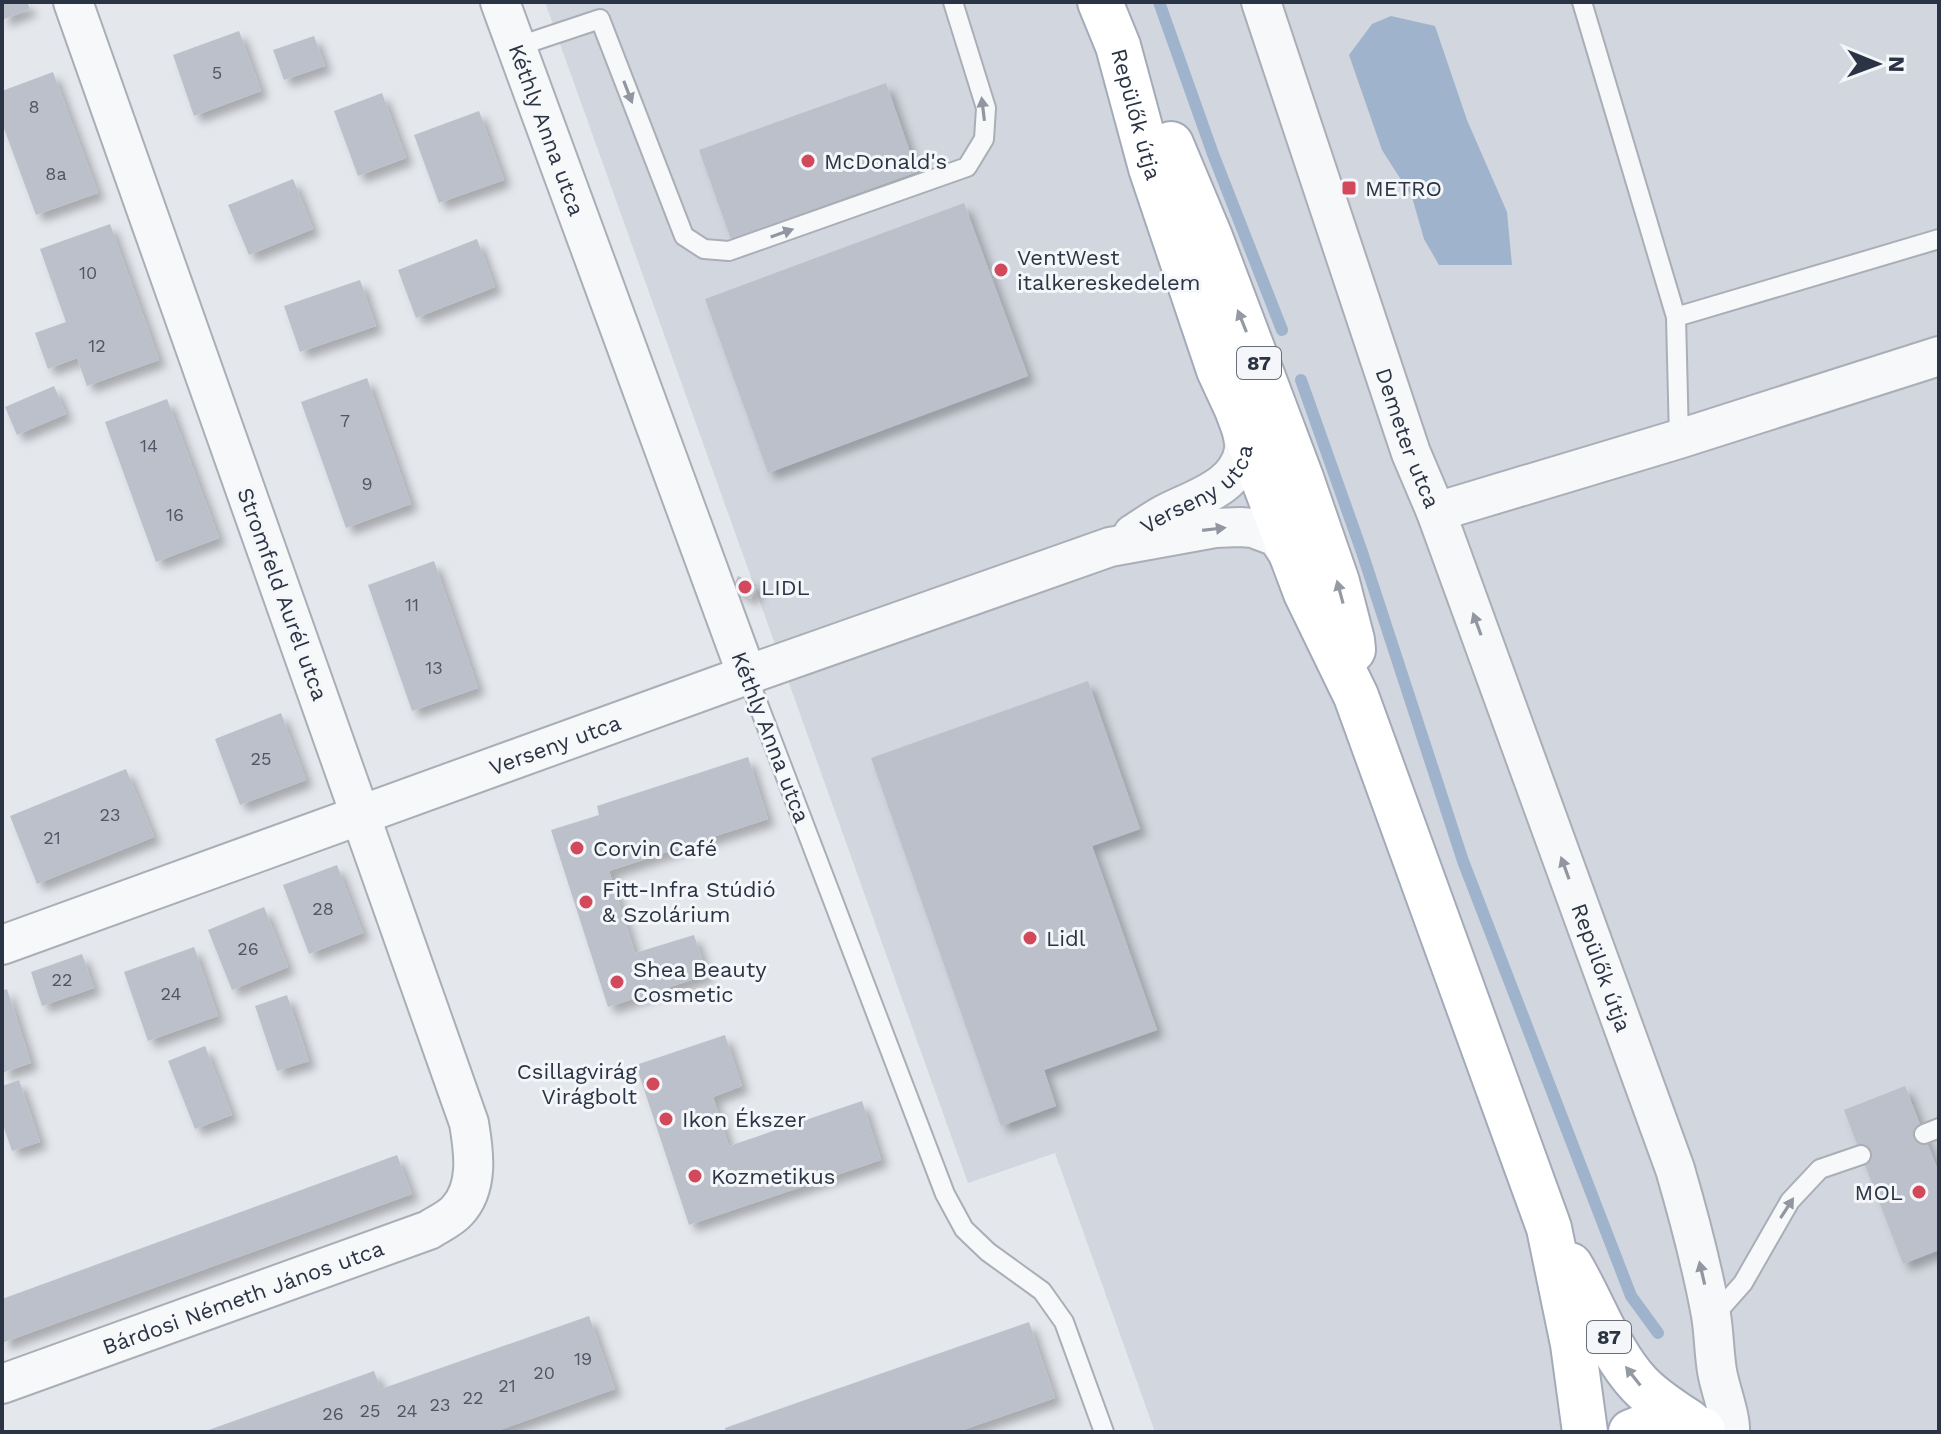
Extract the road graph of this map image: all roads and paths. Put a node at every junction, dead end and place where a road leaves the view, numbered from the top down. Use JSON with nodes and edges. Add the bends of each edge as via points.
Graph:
{"nodes":[{"id":1,"x":73,"y":2,"type":"edge"},
{"id":2,"x":500,"y":2,"type":"edge"},
{"id":3,"x":953,"y":2,"type":"edge"},
{"id":4,"x":1100,"y":2,"type":"edge"},
{"id":5,"x":1261,"y":2,"type":"edge"},
{"id":6,"x":1580,"y":4,"type":"edge"},
{"id":7,"x":1118,"y":46,"type":"junction"},
{"id":8,"x":516,"y":47,"type":"junction"},
{"id":9,"x":1939,"y":239,"type":"edge"},
{"id":10,"x":1676,"y":317,"type":"junction"},
{"id":11,"x":1939,"y":356,"type":"edge"},
{"id":12,"x":1237,"y":409,"type":"junction"},
{"id":13,"x":1679,"y":439,"type":"junction"},
{"id":14,"x":1436,"y":512,"type":"junction"},
{"id":15,"x":1110,"y":547,"type":"junction"},
{"id":16,"x":1296,"y":566,"type":"junction"},
{"id":17,"x":747,"y":675,"type":"junction"},
{"id":18,"x":1356,"y":696,"type":"junction"},
{"id":19,"x":362,"y":815,"type":"junction"},
{"id":20,"x":2,"y":945,"type":"edge"},
{"id":21,"x":1861,"y":1155,"type":"dead end"},
{"id":22,"x":470,"y":1190,"type":"joint"},
{"id":23,"x":1549,"y":1228,"type":"junction"},
{"id":24,"x":1712,"y":1318,"type":"junction"},
{"id":25,"x":2,"y":1384,"type":"edge"},
{"id":26,"x":1710,"y":1430,"type":"edge"},
{"id":27,"x":1104,"y":1432,"type":"edge"},
{"id":28,"x":1585,"y":1432,"type":"edge"},
{"id":29,"x":1631,"y":1432,"type":"edge"}],
"edges":[{"from":1,"to":19,"type":"street","name":"Stromfeld Aurél utca"},
{"from":2,"to":8,"type":"street","name":"Kéthly Anna utca"},
{"from":8,"to":3,"type":"lane","one_way":true,"via":[[600,19],[684,236],[704,249],[729,251],[967,167],[984,139],[986,108]]},
{"from":4,"to":7,"type":"main road","number":"87"},
{"from":5,"to":14,"type":"street","name":"Demeter utca","via":[[1407,440]]},
{"from":6,"to":10,"type":"lane"},
{"from":7,"to":12,"type":"main road","name":"Repülők útja","number":"87","via":[[1151,168]]},
{"from":18,"to":7,"type":"main road","name":"Repülők útja","number":"87","one_way":true,"via":[[1352,640],[1337,582],[1290,448],[1142,75]]},
{"from":8,"to":17,"type":"street","name":"Kéthly Anna utca"},
{"from":9,"to":10,"type":"lane"},
{"from":10,"to":13,"type":"lane"},
{"from":11,"to":13,"type":"street","name":"Demeter utca"},
{"from":12,"to":15,"type":"street","name":"Verseny utca","via":[[1244,448],[1229,478]]},
{"from":12,"to":16,"type":"main road","name":"Repülők útja","number":"87"},
{"from":13,"to":14,"type":"street","name":"Demeter utca"},
{"from":24,"to":14,"type":"street","name":"Repülők útja","one_way":true,"via":[[1675,1169]]},
{"from":15,"to":16,"type":"street","name":"Verseny utca","one_way":true,"via":[[1215,528],[1253,528],[1277,537]]},
{"from":15,"to":17,"type":"street","name":"Verseny utca"},
{"from":16,"to":18,"type":"main road","name":"Repülők útja","number":"87"},
{"from":17,"to":19,"type":"street","name":"Verseny utca"},
{"from":17,"to":27,"type":"lane","name":"Kéthly Anna utca","via":[[945,1194],[964,1229],[1042,1291],[1064,1322]]},
{"from":18,"to":23,"type":"main road","name":"Repülők útja","number":"87"},
{"from":19,"to":20,"type":"street","name":"Verseny utca"},
{"from":19,"to":22,"type":"street","name":"Stromfeld Aurél utca","via":[[469,1123],[475,1157]]},
{"from":24,"to":21,"type":"lane","one_way":true,"via":[[1743,1283],[1790,1201],[1820,1169]]},
{"from":22,"to":25,"type":"street","name":"Bárdosi Németh János utca","via":[[457,1211],[429,1230]]},
{"from":26,"to":23,"type":"main road","name":"Repülők útja","number":"87","one_way":true,"via":[[1689,1422],[1633,1377]]},
{"from":23,"to":28,"type":"main road","name":"Repülők útja","number":"87"},
{"from":24,"to":26,"type":"street","name":"Repülők útja","via":[[1730,1423]]},
{"from":26,"to":29,"type":"main road","via":[[1662,1424]]}]}
